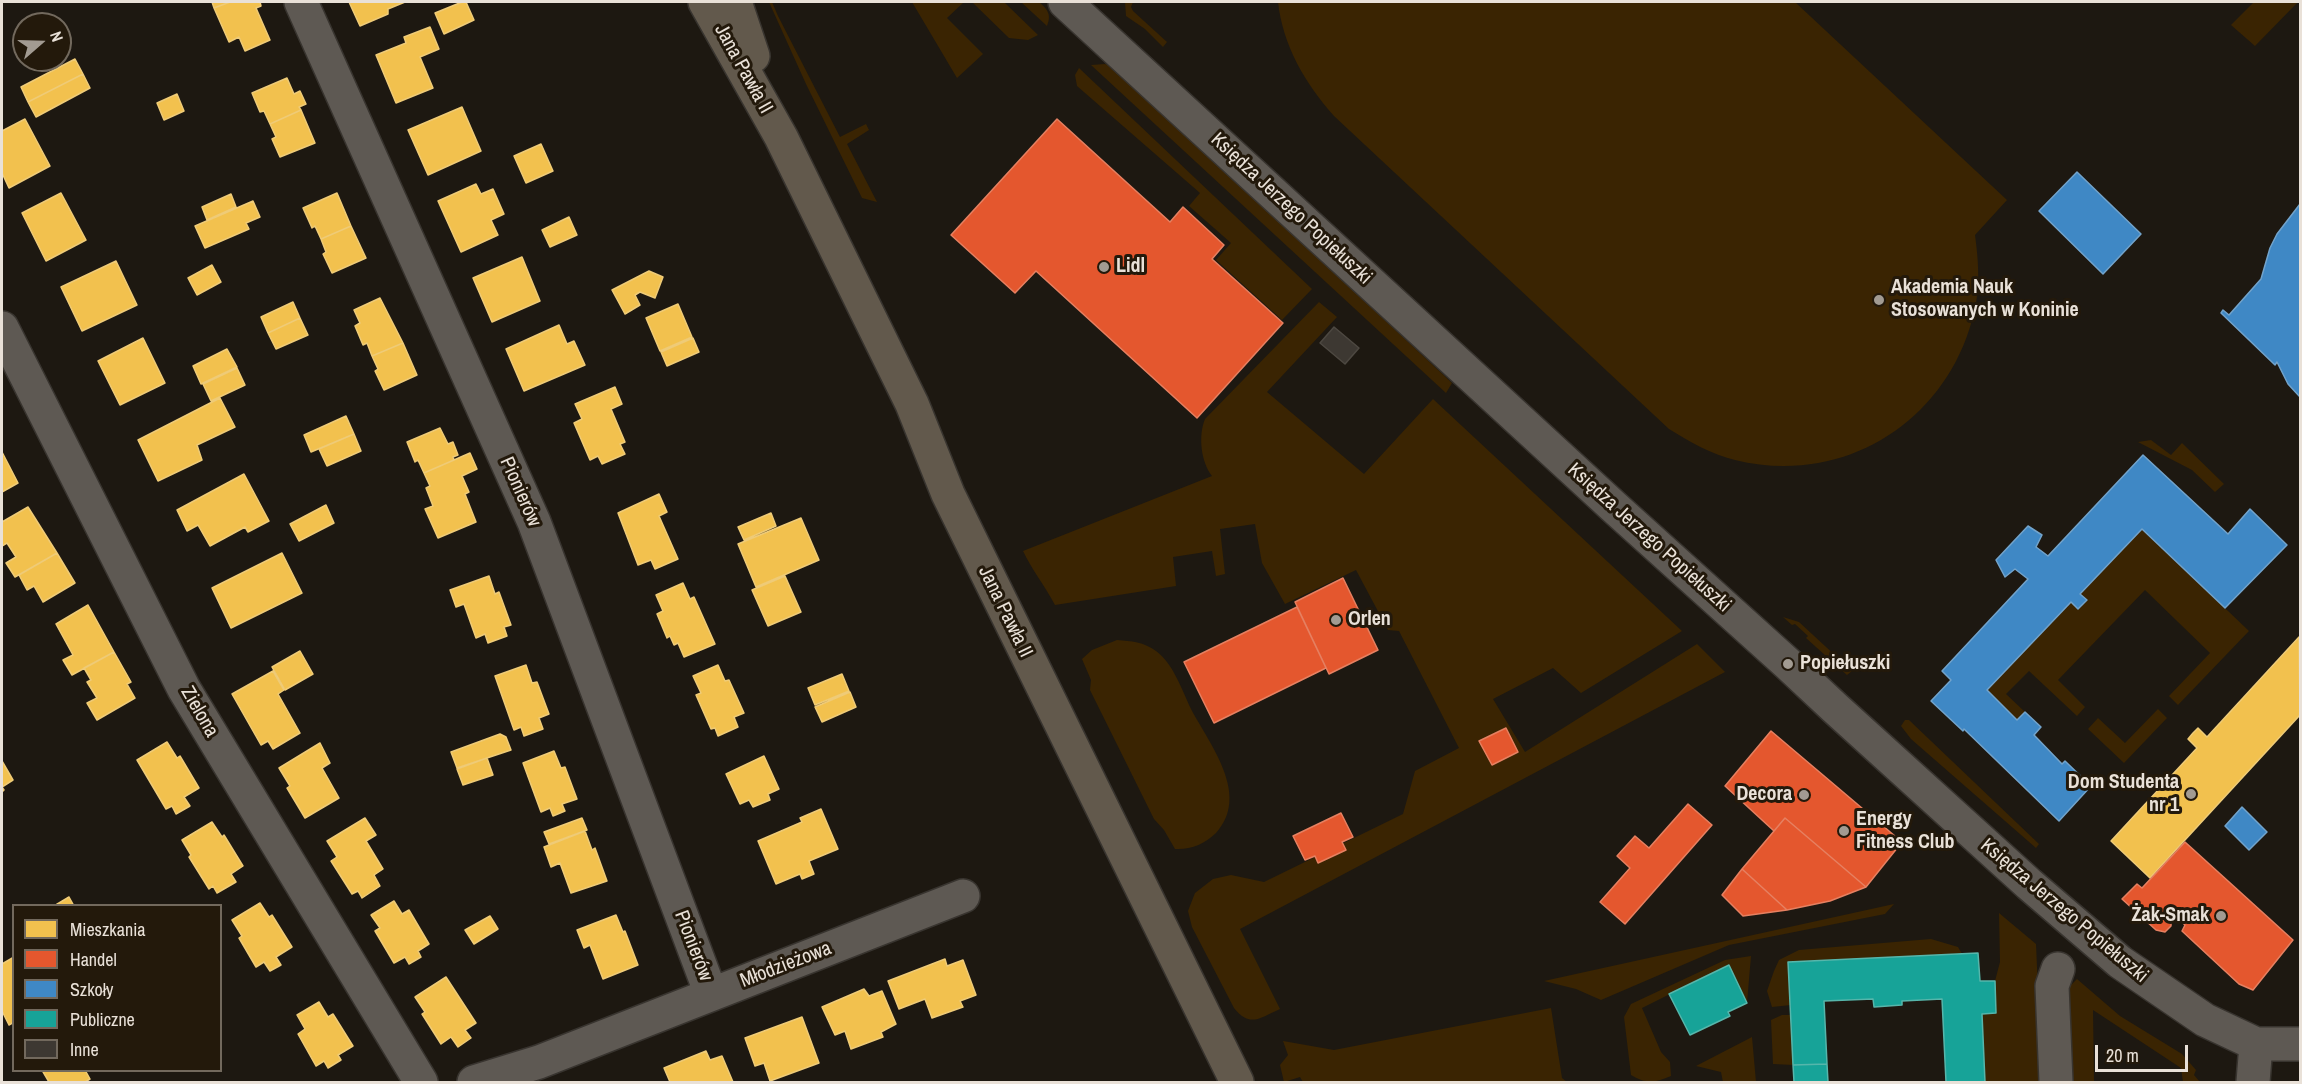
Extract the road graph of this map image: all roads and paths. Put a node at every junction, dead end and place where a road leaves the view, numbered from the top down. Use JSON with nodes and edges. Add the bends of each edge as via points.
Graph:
{"nodes":[{"id":1,"x":301,"y":2,"type":"edge"},
{"id":2,"x":705,"y":2,"type":"edge"},
{"id":3,"x":735,"y":2,"type":"edge"},
{"id":4,"x":1065,"y":2,"type":"edge"},
{"id":5,"x":781,"y":137,"type":"junction"},
{"id":6,"x":2,"y":328,"type":"edge"},
{"id":7,"x":963,"y":896,"type":"dead end"},
{"id":8,"x":2058,"y":969,"type":"dead end"},
{"id":9,"x":711,"y":994,"type":"junction"},
{"id":10,"x":2256,"y":1044,"type":"junction"},
{"id":11,"x":2301,"y":1044,"type":"edge"},
{"id":12,"x":421,"y":1083,"type":"edge"},
{"id":13,"x":474,"y":1083,"type":"edge"},
{"id":14,"x":1237,"y":1083,"type":"edge"},
{"id":15,"x":2056,"y":1083,"type":"edge"},
{"id":16,"x":2253,"y":1083,"type":"edge"}],
"edges":[{"from":1,"to":9,"type":"street","name":"Pionierów","via":[[534,522]]},
{"from":2,"to":5,"type":"main road","name":"Jana Pawła II"},
{"from":3,"to":5,"type":"main road","name":"Jana Pawła II"},
{"from":4,"to":10,"type":"street","name":"Księdza Jerzego Popiełuszki","via":[[2049,902],[2159,990],[2205,1020]]},
{"from":5,"to":14,"type":"main road","name":"Jana Pawła II","via":[[912,404],[953,504]]},
{"from":6,"to":12,"type":"street","name":"Zielona","via":[[184,689]]},
{"from":7,"to":9,"type":"street","name":"Młodzieżowa"},
{"from":8,"to":15,"type":"street","via":[[2052,986]]},
{"from":9,"to":13,"type":"street","name":"Młodzieżowa","via":[[539,1062]]},
{"from":10,"to":11,"type":"street"},
{"from":10,"to":16,"type":"street"}]}
